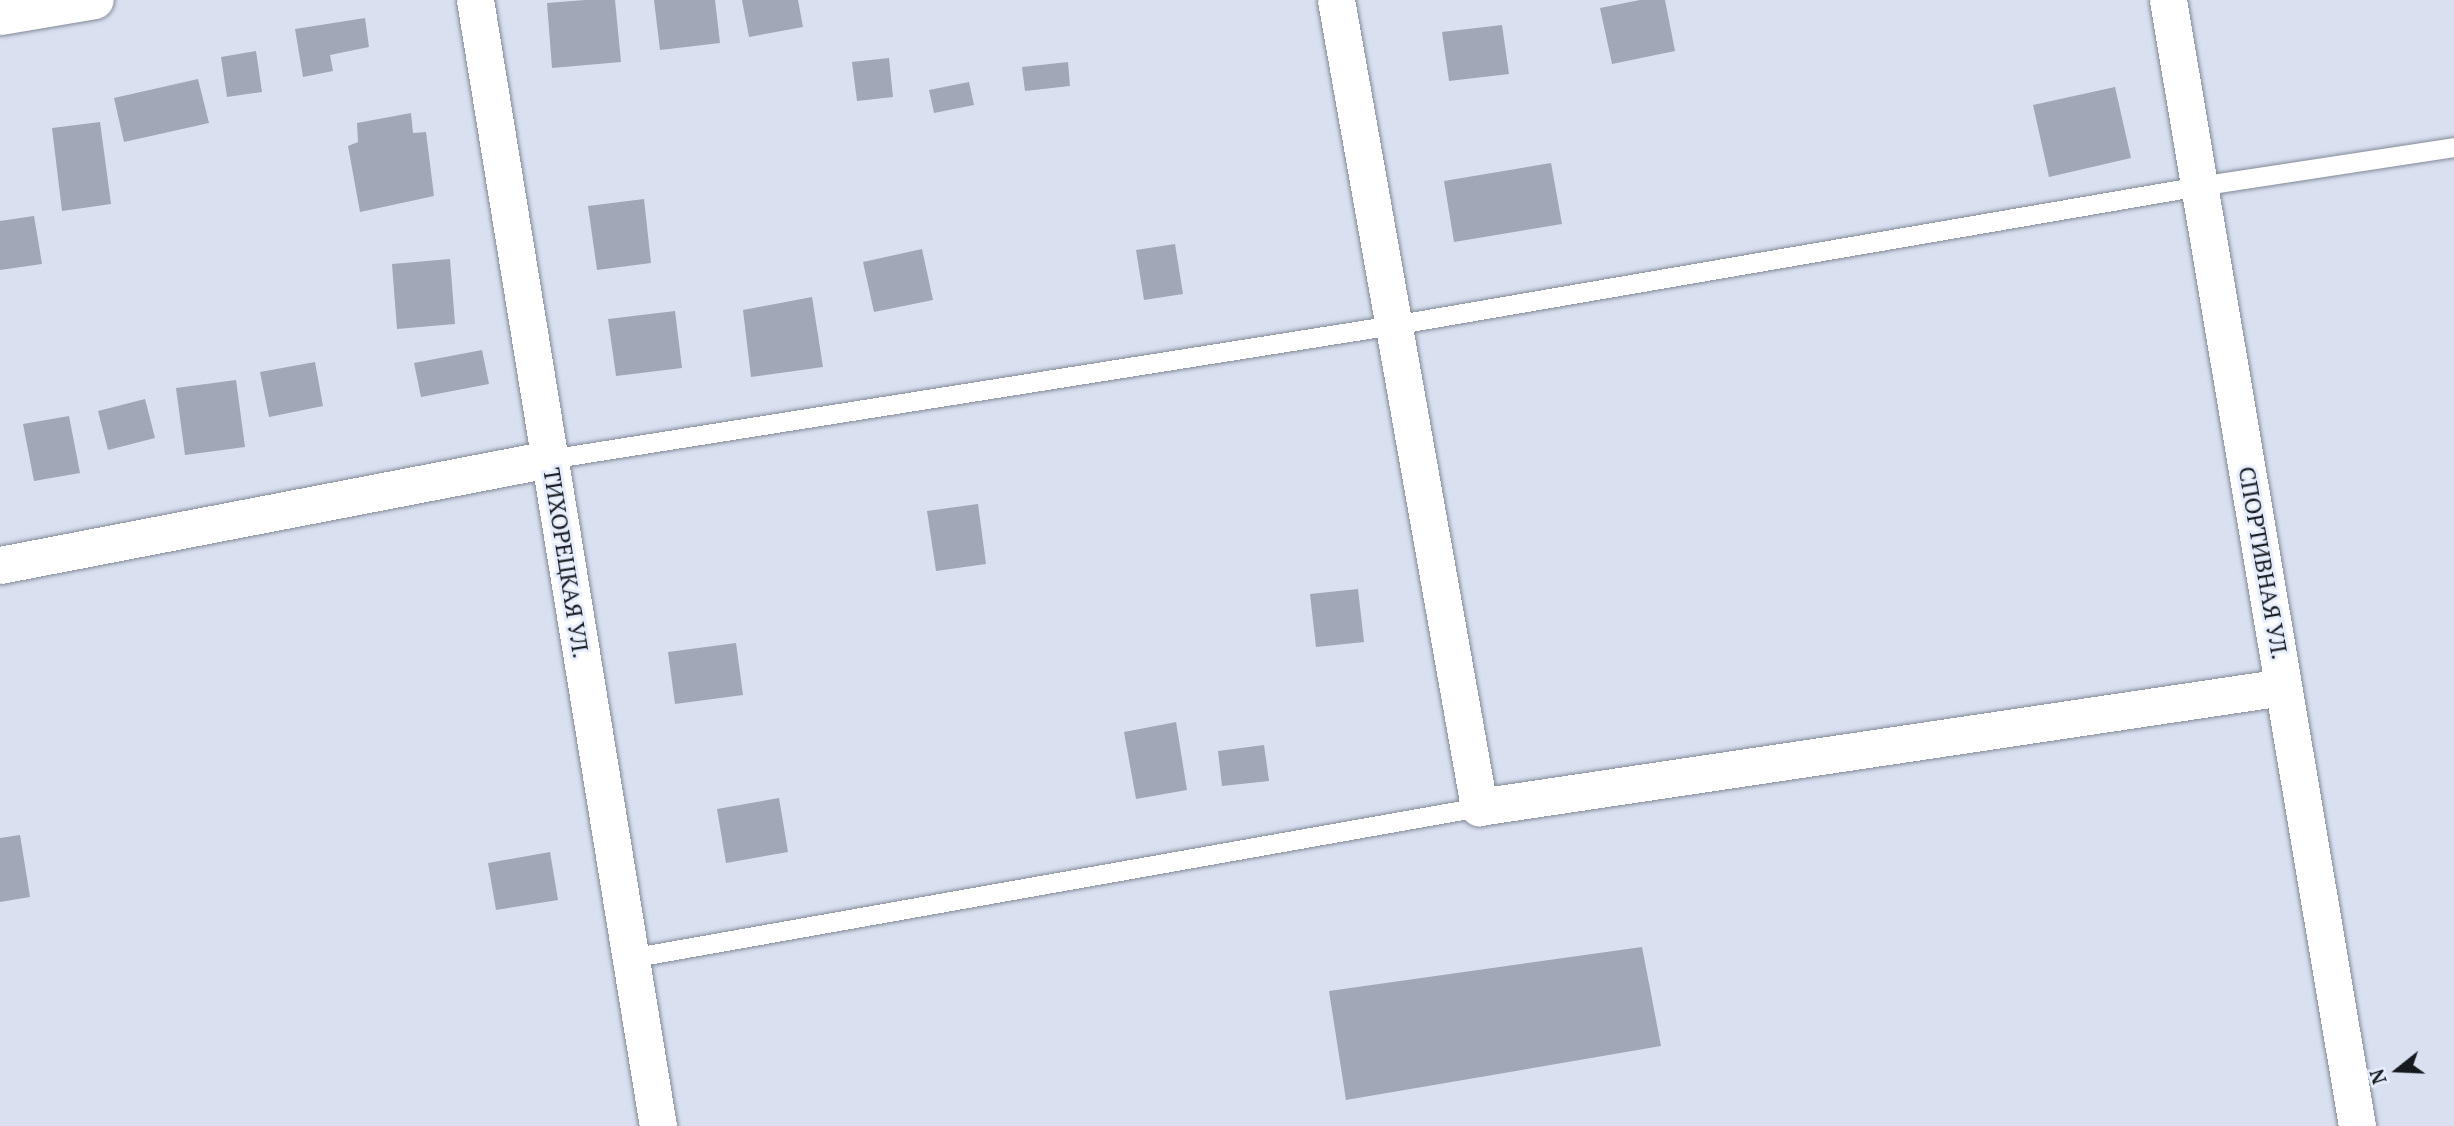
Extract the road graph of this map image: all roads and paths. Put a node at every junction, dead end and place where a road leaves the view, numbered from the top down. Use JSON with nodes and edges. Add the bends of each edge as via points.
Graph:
{"nodes":[{"id":1,"x":95,"y":0,"type":"edge"},
{"id":2,"x":475,"y":0,"type":"edge"},
{"id":3,"x":1336,"y":0,"type":"edge"},
{"id":4,"x":2168,"y":0,"type":"edge"},
{"id":5,"x":0,"y":16,"type":"edge"},
{"id":6,"x":2454,"y":147,"type":"edge"},
{"id":7,"x":2199,"y":186,"type":"junction"},
{"id":8,"x":1394,"y":325,"type":"junction"},
{"id":9,"x":549,"y":459,"type":"junction"},
{"id":10,"x":0,"y":565,"type":"edge"},
{"id":11,"x":2283,"y":687,"type":"junction"},
{"id":12,"x":1479,"y":807,"type":"junction"},
{"id":13,"x":630,"y":958,"type":"junction"},
{"id":14,"x":658,"y":1126,"type":"edge"},
{"id":15,"x":2357,"y":1126,"type":"edge"}],
"edges":[{"from":1,"to":5,"type":"street"},
{"from":2,"to":9,"type":"street","name":"ТИХОРЕЦКАЯ УЛ."},
{"from":3,"to":8,"type":"street"},
{"from":4,"to":7,"type":"street","name":"СПОРТИВНАЯ УЛ."},
{"from":6,"to":7,"type":"lane"},
{"from":7,"to":8,"type":"lane"},
{"from":7,"to":11,"type":"street","name":"СПОРТИВНАЯ УЛ."},
{"from":8,"to":9,"type":"lane"},
{"from":8,"to":12,"type":"street"},
{"from":9,"to":10,"type":"street"},
{"from":9,"to":13,"type":"street","name":"ТИХОРЕЦКАЯ УЛ."},
{"from":11,"to":12,"type":"street"},
{"from":11,"to":15,"type":"street","name":"СПОРТИВНАЯ УЛ."},
{"from":12,"to":13,"type":"lane"},
{"from":13,"to":14,"type":"street","name":"ТИХОРЕЦКАЯ УЛ."}]}
